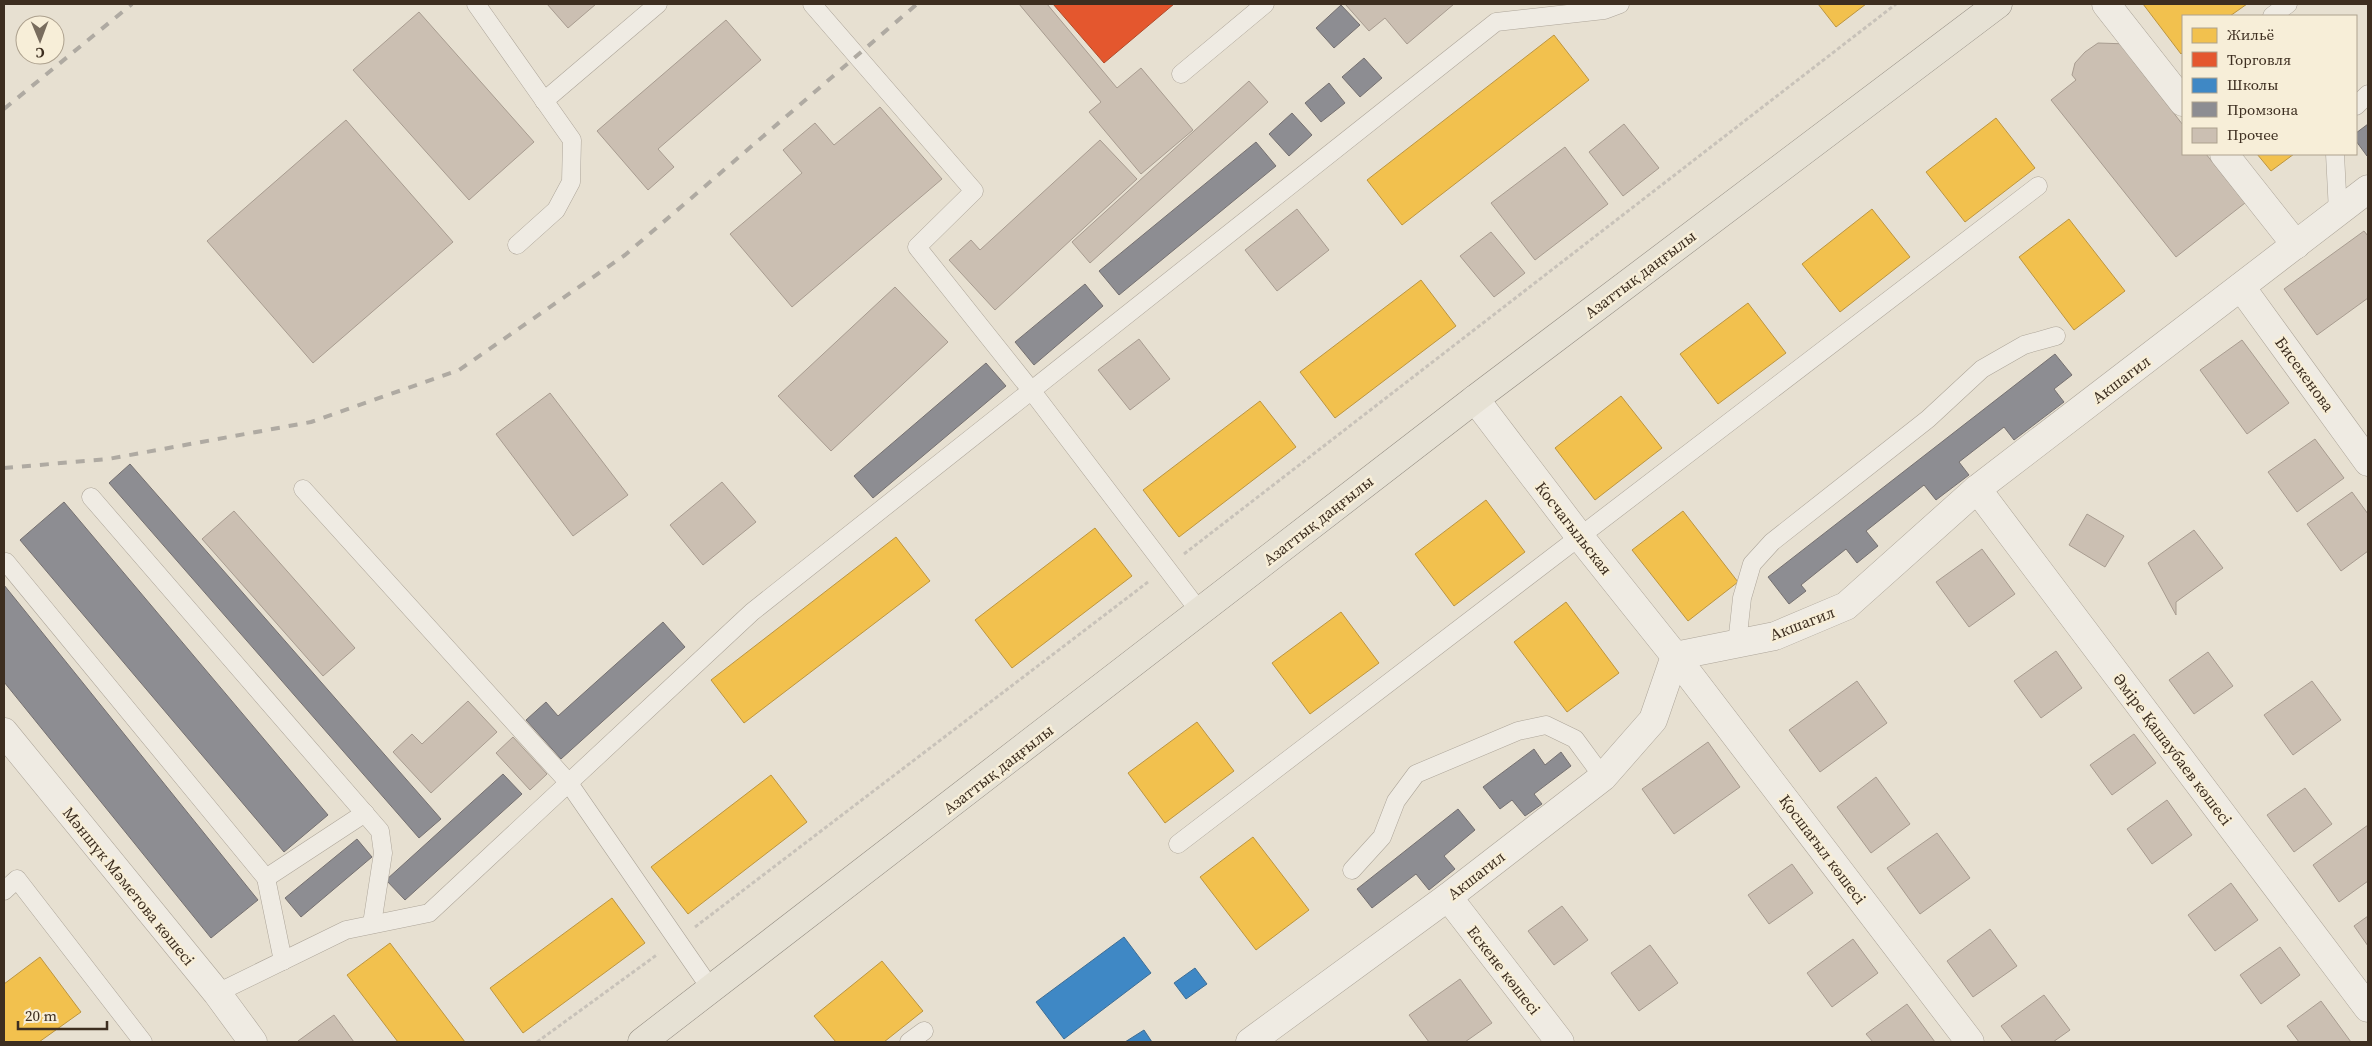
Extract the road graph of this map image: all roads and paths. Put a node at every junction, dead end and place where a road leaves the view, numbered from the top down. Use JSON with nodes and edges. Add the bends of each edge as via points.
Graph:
{"nodes":[{"id":1,"x":476,"y":4,"type":"edge"},
{"id":2,"x":658,"y":4,"type":"edge"},
{"id":3,"x":812,"y":4,"type":"edge"},
{"id":4,"x":1265,"y":4,"type":"edge"},
{"id":5,"x":1620,"y":4,"type":"edge"},
{"id":6,"x":1896,"y":4,"type":"edge"},
{"id":7,"x":1998,"y":4,"type":"edge"},
{"id":8,"x":2106,"y":4,"type":"edge"},
{"id":9,"x":2288,"y":4,"type":"edge"},
{"id":10,"x":2273,"y":15,"type":"edge"},
{"id":11,"x":1181,"y":74,"type":"dead end"},
{"id":12,"x":2181,"y":93,"type":"edge"},
{"id":13,"x":2368,"y":94,"type":"edge"},
{"id":14,"x":544,"y":101,"type":"junction"},
{"id":15,"x":2357,"y":105,"type":"edge"},
{"id":16,"x":2225,"y":155,"type":"edge"},
{"id":17,"x":2335,"y":155,"type":"edge"},
{"id":18,"x":2038,"y":186,"type":"dead end"},
{"id":19,"x":2368,"y":189,"type":"edge"},
{"id":20,"x":2338,"y":212,"type":"junction"},
{"id":21,"x":2296,"y":244,"type":"junction"},
{"id":22,"x":517,"y":245,"type":"dead end"},
{"id":23,"x":2241,"y":287,"type":"junction"},
{"id":24,"x":2056,"y":336,"type":"dead end"},
{"id":25,"x":1031,"y":390,"type":"junction"},
{"id":26,"x":1475,"y":399,"type":"junction"},
{"id":27,"x":2368,"y":462,"type":"edge"},
{"id":28,"x":303,"y":489,"type":"dead end"},
{"id":29,"x":1978,"y":489,"type":"junction"},
{"id":30,"x":91,"y":497,"type":"dead end"},
{"id":31,"x":1580,"y":537,"type":"junction"},
{"id":32,"x":6,"y":562,"type":"dead end"},
{"id":33,"x":1168,"y":567,"type":"junction"},
{"id":34,"x":1200,"y":612,"type":"junction"},
{"id":35,"x":1737,"y":644,"type":"junction"},
{"id":36,"x":1675,"y":656,"type":"junction"},
{"id":37,"x":4,"y":732,"type":"edge"},
{"id":38,"x":1603,"y":777,"type":"junction"},
{"id":39,"x":568,"y":782,"type":"junction"},
{"id":40,"x":365,"y":813,"type":"junction"},
{"id":41,"x":1178,"y":844,"type":"dead end"},
{"id":42,"x":1352,"y":870,"type":"dead end"},
{"id":43,"x":266,"y":878,"type":"junction"},
{"id":44,"x":4,"y":891,"type":"edge"},
{"id":45,"x":1448,"y":897,"type":"junction"},
{"id":46,"x":372,"y":924,"type":"junction"},
{"id":47,"x":677,"y":940,"type":"junction"},
{"id":48,"x":283,"y":961,"type":"junction"},
{"id":49,"x":711,"y":989,"type":"junction"},
{"id":50,"x":217,"y":993,"type":"junction"},
{"id":51,"x":2368,"y":1008,"type":"edge"},
{"id":52,"x":924,"y":1031,"type":"dead end"},
{"id":53,"x":143,"y":1042,"type":"edge"},
{"id":54,"x":253,"y":1042,"type":"edge"},
{"id":55,"x":537,"y":1042,"type":"edge"},
{"id":56,"x":642,"y":1042,"type":"edge"},
{"id":57,"x":909,"y":1042,"type":"edge"},
{"id":58,"x":1250,"y":1042,"type":"edge"},
{"id":59,"x":1560,"y":1042,"type":"edge"},
{"id":60,"x":1970,"y":1042,"type":"edge"}],
"edges":[{"from":1,"to":14,"type":"lane"},
{"from":2,"to":14,"type":"lane"},
{"from":3,"to":25,"type":"lane","via":[[974,191],[917,247]]},
{"from":4,"to":11,"type":"lane"},
{"from":5,"to":25,"type":"lane","via":[[1604,10],[1496,22]]},
{"from":6,"to":33,"type":"path"},
{"from":7,"to":26,"type":"main road","name":"Азаттық даңғылы"},
{"from":8,"to":12,"type":"street"},
{"from":9,"to":10,"type":"lane"},
{"from":13,"to":15,"type":"lane"},
{"from":14,"to":22,"type":"lane","via":[[572,140],[571,182],[556,210]]},
{"from":16,"to":21,"type":"street"},
{"from":17,"to":20,"type":"lane"},
{"from":18,"to":31,"type":"lane"},
{"from":19,"to":20,"type":"street","name":"Акшагил"},
{"from":20,"to":21,"type":"street","name":"Акшагил"},
{"from":21,"to":23,"type":"street","name":"Акшагил"},
{"from":23,"to":27,"type":"street","name":"Бисекенова"},
{"from":23,"to":29,"type":"street","name":"Акшагил"},
{"from":24,"to":35,"type":"lane","via":[[2024,345],[1982,369],[1928,419],[1772,542],[1752,564],[1742,598]]},
{"from":25,"to":33,"type":"lane"},
{"from":25,"to":39,"type":"lane","via":[[752,612]]},
{"from":26,"to":31,"type":"street","name":"Косчагыльская"},
{"from":26,"to":34,"type":"main road","name":"Азаттық даңғылы"},
{"from":28,"to":39,"type":"lane"},
{"from":29,"to":35,"type":"street","name":"Акшагил","via":[[1846,606],[1775,636]]},
{"from":29,"to":51,"type":"street","name":"Әміре Қашаубаев көшесі"},
{"from":30,"to":40,"type":"lane"},
{"from":31,"to":36,"type":"street","name":"Косчагыльская"},
{"from":31,"to":41,"type":"lane"},
{"from":32,"to":43,"type":"lane"},
{"from":33,"to":34,"type":"lane"},
{"from":33,"to":47,"type":"path"},
{"from":34,"to":49,"type":"main road","name":"Азаттық даңғылы"},
{"from":35,"to":36,"type":"street","name":"Акшагил"},
{"from":36,"to":38,"type":"street","name":"Акшагил","via":[[1653,720]]},
{"from":36,"to":60,"type":"street","name":"Қосшағыл көшесі"},
{"from":37,"to":50,"type":"street","name":"Мәншүк Мәметова көшесі"},
{"from":38,"to":42,"type":"lane","via":[[1575,738],[1546,725],[1518,731],[1416,774],[1396,802],[1382,838]]},
{"from":38,"to":45,"type":"street","name":"Акшагил"},
{"from":39,"to":46,"type":"lane","via":[[429,913]]},
{"from":39,"to":47,"type":"lane"},
{"from":40,"to":43,"type":"lane"},
{"from":40,"to":46,"type":"lane","via":[[380,831],[383,854]]},
{"from":43,"to":48,"type":"lane"},
{"from":44,"to":53,"type":"lane","via":[[17,879]]},
{"from":45,"to":58,"type":"street","name":"Акшагил"},
{"from":45,"to":59,"type":"street","name":"Ескене көшесі"},
{"from":46,"to":48,"type":"lane","via":[[346,930]]},
{"from":47,"to":49,"type":"lane"},
{"from":47,"to":55,"type":"path"},
{"from":48,"to":50,"type":"lane"},
{"from":49,"to":56,"type":"main road","name":"Азаттық даңғылы"},
{"from":50,"to":54,"type":"street","name":"Мәншүк Мәметова көшесі"},
{"from":52,"to":57,"type":"lane"}]}
